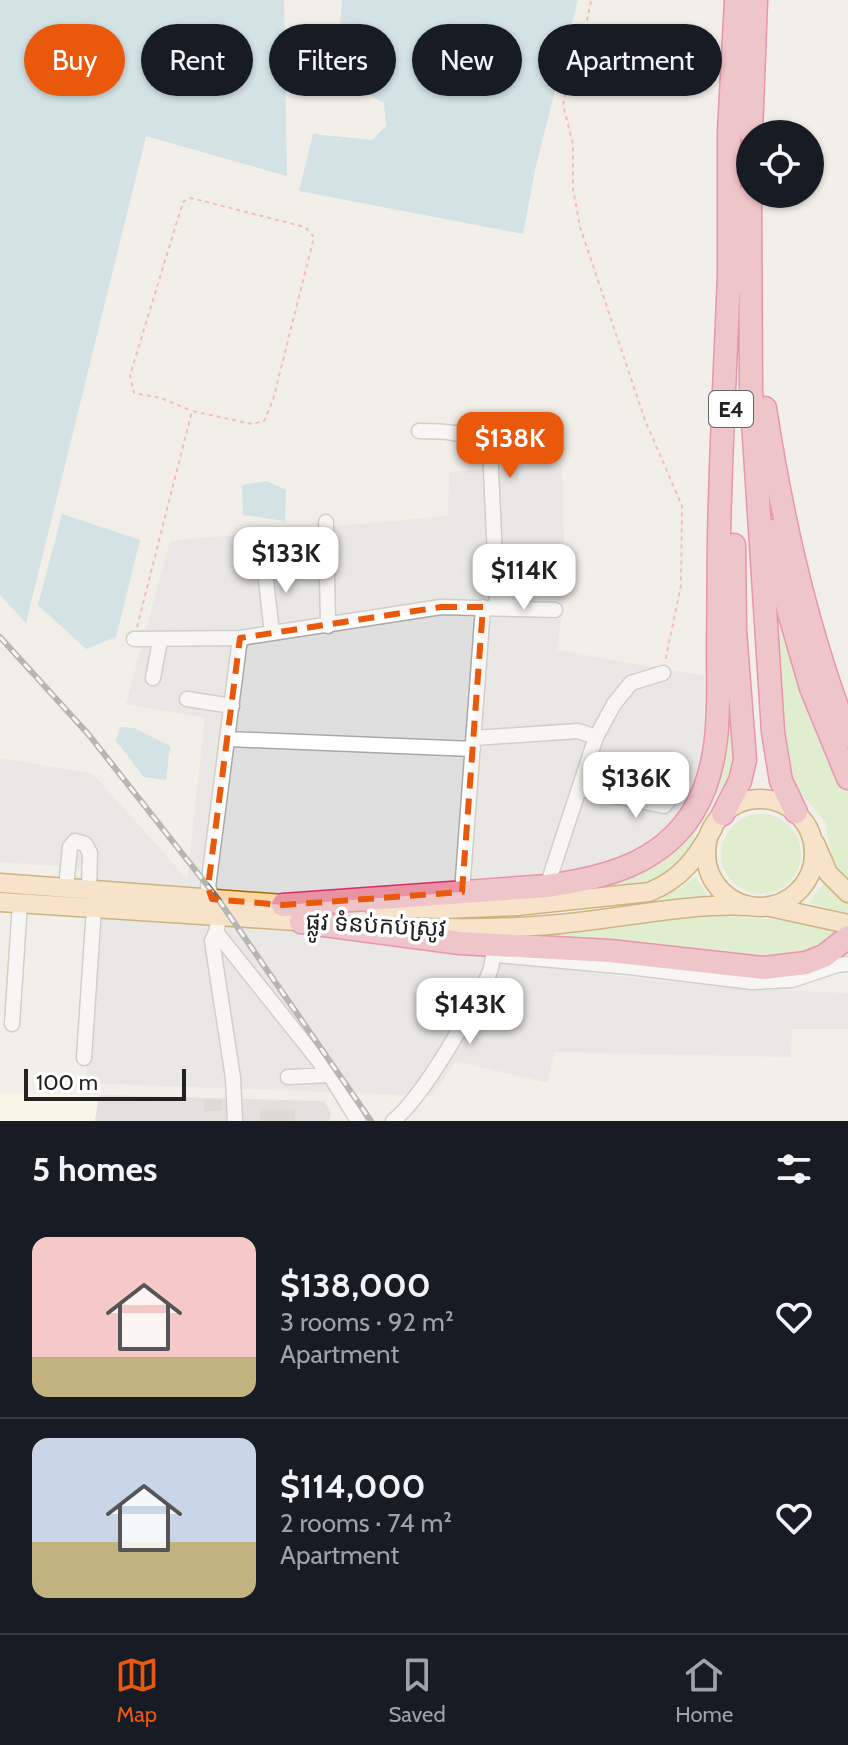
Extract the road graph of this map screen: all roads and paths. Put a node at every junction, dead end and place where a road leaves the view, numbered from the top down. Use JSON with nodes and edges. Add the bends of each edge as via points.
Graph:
{"nodes":[{"id":1,"x":736,"y":0,"type":"edge"},
{"id":2,"x":756,"y":0,"type":"edge"},
{"id":3,"x":591,"y":1,"type":"edge"},
{"id":4,"x":752,"y":120,"type":"edge"},
{"id":5,"x":750,"y":208,"type":"edge"},
{"id":6,"x":750,"y":234,"type":"junction"},
{"id":7,"x":729,"y":275,"type":"junction"},
{"id":8,"x":751,"y":390,"type":"junction"},
{"id":9,"x":192,"y":411,"type":"junction"},
{"id":10,"x":419,"y":431,"type":"dead end"},
{"id":11,"x":326,"y":522,"type":"dead end"},
{"id":12,"x":264,"y":563,"type":"dead end"},
{"id":13,"x":523,"y":586,"type":"dead end"},
{"id":14,"x":491,"y":605,"type":"junction"},
{"id":15,"x":555,"y":610,"type":"dead end"},
{"id":16,"x":328,"y":626,"type":"junction"},
{"id":17,"x":272,"y":633,"type":"junction"},
{"id":18,"x":240,"y":638,"type":"junction"},
{"id":19,"x":134,"y":639,"type":"joint"},
{"id":20,"x":160,"y":641,"type":"junction"},
{"id":21,"x":663,"y":673,"type":"joint"},
{"id":22,"x":153,"y":678,"type":"dead end"},
{"id":23,"x":187,"y":699,"type":"dead end"},
{"id":24,"x":232,"y":706,"type":"junction"},
{"id":25,"x":848,"y":736,"type":"edge"},
{"id":26,"x":596,"y":737,"type":"junction"},
{"id":27,"x":228,"y":739,"type":"junction"},
{"id":28,"x":474,"y":744,"type":"junction"},
{"id":29,"x":848,"y":778,"type":"edge"},
{"id":30,"x":579,"y":789,"type":"junction"},
{"id":31,"x":675,"y":793,"type":"dead end"},
{"id":32,"x":796,"y":812,"type":"junction"},
{"id":33,"x":718,"y":821,"type":"junction"},
{"id":34,"x":813,"y":838,"type":"junction"},
{"id":35,"x":0,"y":883,"type":"edge"},
{"id":36,"x":547,"y":886,"type":"junction"},
{"id":37,"x":66,"y":888,"type":"junction"},
{"id":38,"x":462,"y":892,"type":"junction"},
{"id":39,"x":848,"y":893,"type":"edge"},
{"id":40,"x":92,"y":899,"type":"junction"},
{"id":41,"x":0,"y":902,"type":"edge"},
{"id":42,"x":20,"y":903,"type":"junction"},
{"id":43,"x":283,"y":905,"type":"junction"},
{"id":44,"x":758,"y":906,"type":"junction"},
{"id":45,"x":216,"y":915,"type":"junction"},
{"id":46,"x":301,"y":922,"type":"junction"},
{"id":47,"x":848,"y":924,"type":"edge"},
{"id":48,"x":848,"y":937,"type":"edge"},
{"id":49,"x":494,"y":949,"type":"junction"},
{"id":50,"x":848,"y":964,"type":"edge"},
{"id":51,"x":12,"y":1024,"type":"dead end"},
{"id":52,"x":84,"y":1058,"type":"dead end"},
{"id":53,"x":330,"y":1075,"type":"junction"},
{"id":54,"x":288,"y":1077,"type":"dead end"},
{"id":55,"x":403,"y":1118,"type":"edge"},
{"id":56,"x":235,"y":1121,"type":"edge"},
{"id":57,"x":358,"y":1121,"type":"edge"}],
"edges":[{"from":1,"to":7,"type":"highway","number":"E4"},
{"from":2,"to":4,"type":"highway"},
{"from":3,"to":21,"type":"path","via":[[563,105],[573,144],[580,227],[645,420],[682,506],[681,585]]},
{"from":5,"to":6,"type":"highway","number":"E4"},
{"from":6,"to":8,"type":"highway","number":"E4"},
{"from":6,"to":25,"type":"highway","via":[[777,486],[832,696]]},
{"from":7,"to":33,"type":"highway","number":"E4","via":[[735,630],[745,760]]},
{"from":7,"to":36,"type":"highway","via":[[717,719],[709,776],[680,830],[650,855],[612,873]]},
{"from":8,"to":29,"type":"highway","via":[[788,609],[811,688]]},
{"from":8,"to":32,"type":"highway","number":"E4","via":[[775,758]]},
{"from":9,"to":9,"type":"path","via":[[252,424],[264,421],[314,237],[305,227],[191,198],[183,202],[130,375],[134,393]]},
{"from":9,"to":19,"type":"path"},
{"from":10,"to":14,"type":"street","via":[[467,435],[490,448]]},
{"from":11,"to":16,"type":"street"},
{"from":12,"to":17,"type":"street"},
{"from":13,"to":14,"type":"street","via":[[517,595]]},
{"from":14,"to":15,"type":"street"},
{"from":14,"to":16,"type":"street","via":[[441,607]]},
{"from":14,"to":28,"type":"street"},
{"from":16,"to":17,"type":"street"},
{"from":17,"to":18,"type":"street"},
{"from":18,"to":20,"type":"street"},
{"from":18,"to":24,"type":"street"},
{"from":19,"to":20,"type":"street"},
{"from":20,"to":22,"type":"street"},
{"from":21,"to":26,"type":"street","via":[[631,683]]},
{"from":23,"to":24,"type":"street"},
{"from":24,"to":27,"type":"street"},
{"from":26,"to":28,"type":"street","via":[[578,731]]},
{"from":26,"to":30,"type":"street"},
{"from":27,"to":28,"type":"street"},
{"from":27,"to":45,"type":"street","via":[[208,887]]},
{"from":28,"to":38,"type":"street"},
{"from":30,"to":31,"type":"street","via":[[664,806]]},
{"from":30,"to":36,"type":"street"},
{"from":32,"to":33,"type":"main road","via":[[783,803],[751,799]]},
{"from":32,"to":34,"type":"main road","number":"E4"},
{"from":33,"to":43,"type":"main road","name":"ផ្លូវ ទំនប់កប់ស្រូវ","via":[[684,872],[649,892],[443,909]]},
{"from":33,"to":44,"type":"main road","number":"E4","via":[[707,844],[712,877],[735,901]]},
{"from":34,"to":39,"type":"main road","via":[[828,873]]},
{"from":34,"to":44,"type":"main road","via":[[810,875],[799,890],[785,901]]},
{"from":35,"to":37,"type":"main road","name":"ផ្លូវ ទំនប់កប់ស្រូវ"},
{"from":36,"to":38,"type":"highway"},
{"from":37,"to":40,"type":"main road","name":"ផ្លូវ ទំនប់កប់ស្រូវ"},
{"from":37,"to":40,"type":"street","via":[[70,847],[75,841],[85,844]]},
{"from":38,"to":43,"type":"highway"},
{"from":40,"to":42,"type":"main road","name":"ផ្លូវ ទំនប់កប់ស្រូវ"},
{"from":40,"to":45,"type":"main road","name":"ផ្លូវ ទំនប់កប់ស្រូវ"},
{"from":40,"to":52,"type":"street"},
{"from":41,"to":42,"type":"main road","name":"ផ្លូវ ទំនប់កប់ស្រូវ"},
{"from":42,"to":51,"type":"street"},
{"from":43,"to":45,"type":"main road","name":"ផ្លូវ ទំនប់កប់ស្រូវ"},
{"from":44,"to":46,"type":"main road","name":"ផ្លូវ ទំនប់កប់ស្រូវ","via":[[711,904],[561,924],[458,929]]},
{"from":44,"to":47,"type":"main road","name":"ផ្លូវ ទំនប់កប់ស្រូវ"},
{"from":45,"to":46,"type":"main road","name":"ផ្លូវ ទំនប់កប់ស្រូវ"},
{"from":45,"to":53,"type":"street"},
{"from":45,"to":56,"type":"street","via":[[212,941]]},
{"from":46,"to":49,"type":"highway"},
{"from":48,"to":49,"type":"highway","via":[[824,956],[786,967],[610,951]]},
{"from":49,"to":50,"type":"street","via":[[752,982],[792,980]]},
{"from":49,"to":55,"type":"street","via":[[490,971]]},
{"from":53,"to":54,"type":"street"},
{"from":53,"to":57,"type":"street"}]}
